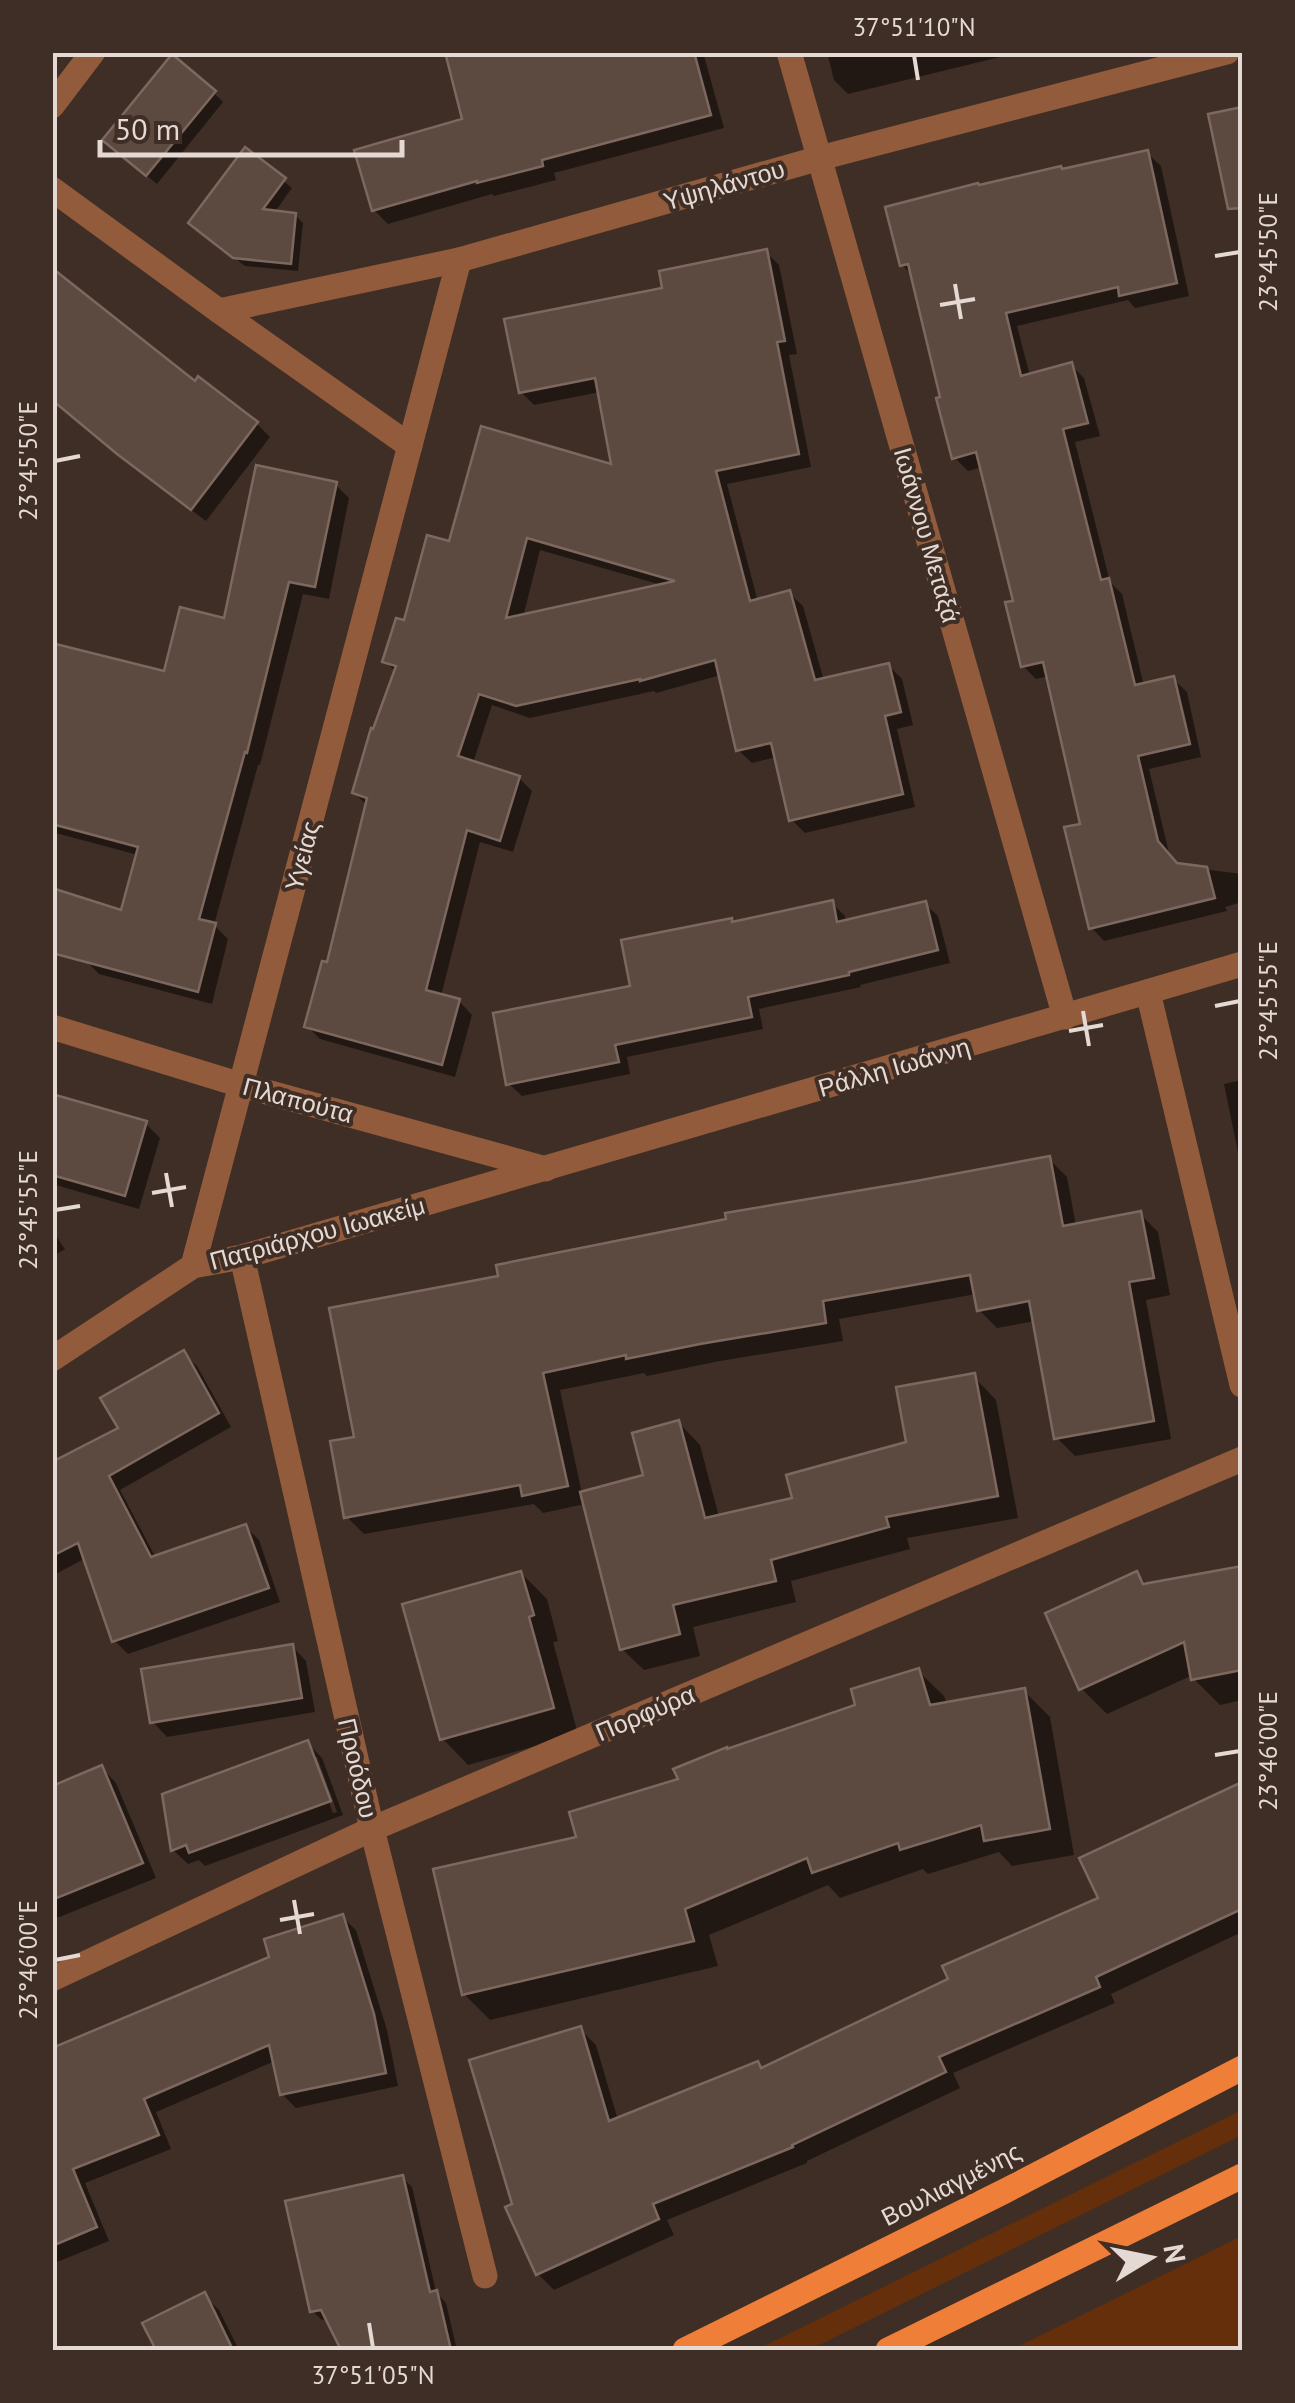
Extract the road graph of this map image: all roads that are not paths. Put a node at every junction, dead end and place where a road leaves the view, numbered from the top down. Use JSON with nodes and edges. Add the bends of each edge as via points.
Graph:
{"nodes":[{"id":1,"x":94,"y":52,"type":"edge"},
{"id":2,"x":789,"y":52,"type":"edge"},
{"id":3,"x":1228,"y":52,"type":"edge"},
{"id":4,"x":52,"y":106,"type":"edge"},
{"id":5,"x":820,"y":158,"type":"junction"},
{"id":6,"x":52,"y":189,"type":"edge"},
{"id":7,"x":459,"y":260,"type":"junction"},
{"id":8,"x":219,"y":312,"type":"junction"},
{"id":9,"x":410,"y":446,"type":"junction"},
{"id":10,"x":1242,"y":964,"type":"edge"},
{"id":11,"x":1148,"y":992,"type":"junction"},
{"id":12,"x":1065,"y":1017,"type":"junction"},
{"id":13,"x":52,"y":1028,"type":"edge"},
{"id":14,"x":241,"y":1085,"type":"junction"},
{"id":15,"x":546,"y":1168,"type":"junction"},
{"id":16,"x":242,"y":1257,"type":"junction"},
{"id":17,"x":193,"y":1266,"type":"junction"},
{"id":18,"x":52,"y":1359,"type":"edge"},
{"id":19,"x":1242,"y":1385,"type":"edge"},
{"id":20,"x":1242,"y":1459,"type":"edge"},
{"id":21,"x":372,"y":1828,"type":"junction"},
{"id":22,"x":52,"y":1978,"type":"edge"},
{"id":23,"x":1242,"y":2068,"type":"edge"},
{"id":24,"x":1242,"y":2176,"type":"edge"},
{"id":25,"x":485,"y":2276,"type":"dead end"},
{"id":26,"x":685,"y":2350,"type":"edge"},
{"id":27,"x":888,"y":2350,"type":"edge"}],
"edges":[{"from":1,"to":4,"type":"street"},
{"from":2,"to":5,"type":"street","name":"Ιωάννου Μεταξά"},
{"from":3,"to":5,"type":"street","name":"Υψηλάντου"},
{"from":5,"to":7,"type":"street","name":"Υψηλάντου"},
{"from":5,"to":12,"type":"street","name":"Ιωάννου Μεταξά"},
{"from":6,"to":8,"type":"street"},
{"from":7,"to":8,"type":"street","name":"Υψηλάντου"},
{"from":7,"to":9,"type":"street","name":"Υγείας"},
{"from":8,"to":9,"type":"street"},
{"from":9,"to":14,"type":"street","name":"Υγείας"},
{"from":10,"to":11,"type":"street","name":"Ράλλη Ιωάννη"},
{"from":11,"to":12,"type":"street","name":"Ράλλη Ιωάννη"},
{"from":11,"to":19,"type":"street"},
{"from":12,"to":15,"type":"street","name":"Ράλλη Ιωάννη"},
{"from":13,"to":14,"type":"street","name":"Πλαπούτα"},
{"from":14,"to":15,"type":"street","name":"Πλαπούτα"},
{"from":14,"to":17,"type":"street","name":"Υγείας"},
{"from":15,"to":16,"type":"street","name":"Πατριάρχου Ιωακείμ"},
{"from":16,"to":17,"type":"street","name":"Πατριάρχου Ιωακείμ"},
{"from":16,"to":21,"type":"street","name":"Προόδου"},
{"from":17,"to":18,"type":"street","name":"Πατριάρχου Ιωακείμ"},
{"from":20,"to":21,"type":"street","name":"Πορφύρα"},
{"from":21,"to":22,"type":"street","name":"Πορφύρα"},
{"from":21,"to":25,"type":"street","name":"Προόδου"},
{"from":23,"to":26,"type":"main road","name":"Βουλιαγμένης"},
{"from":24,"to":27,"type":"main road"}]}
